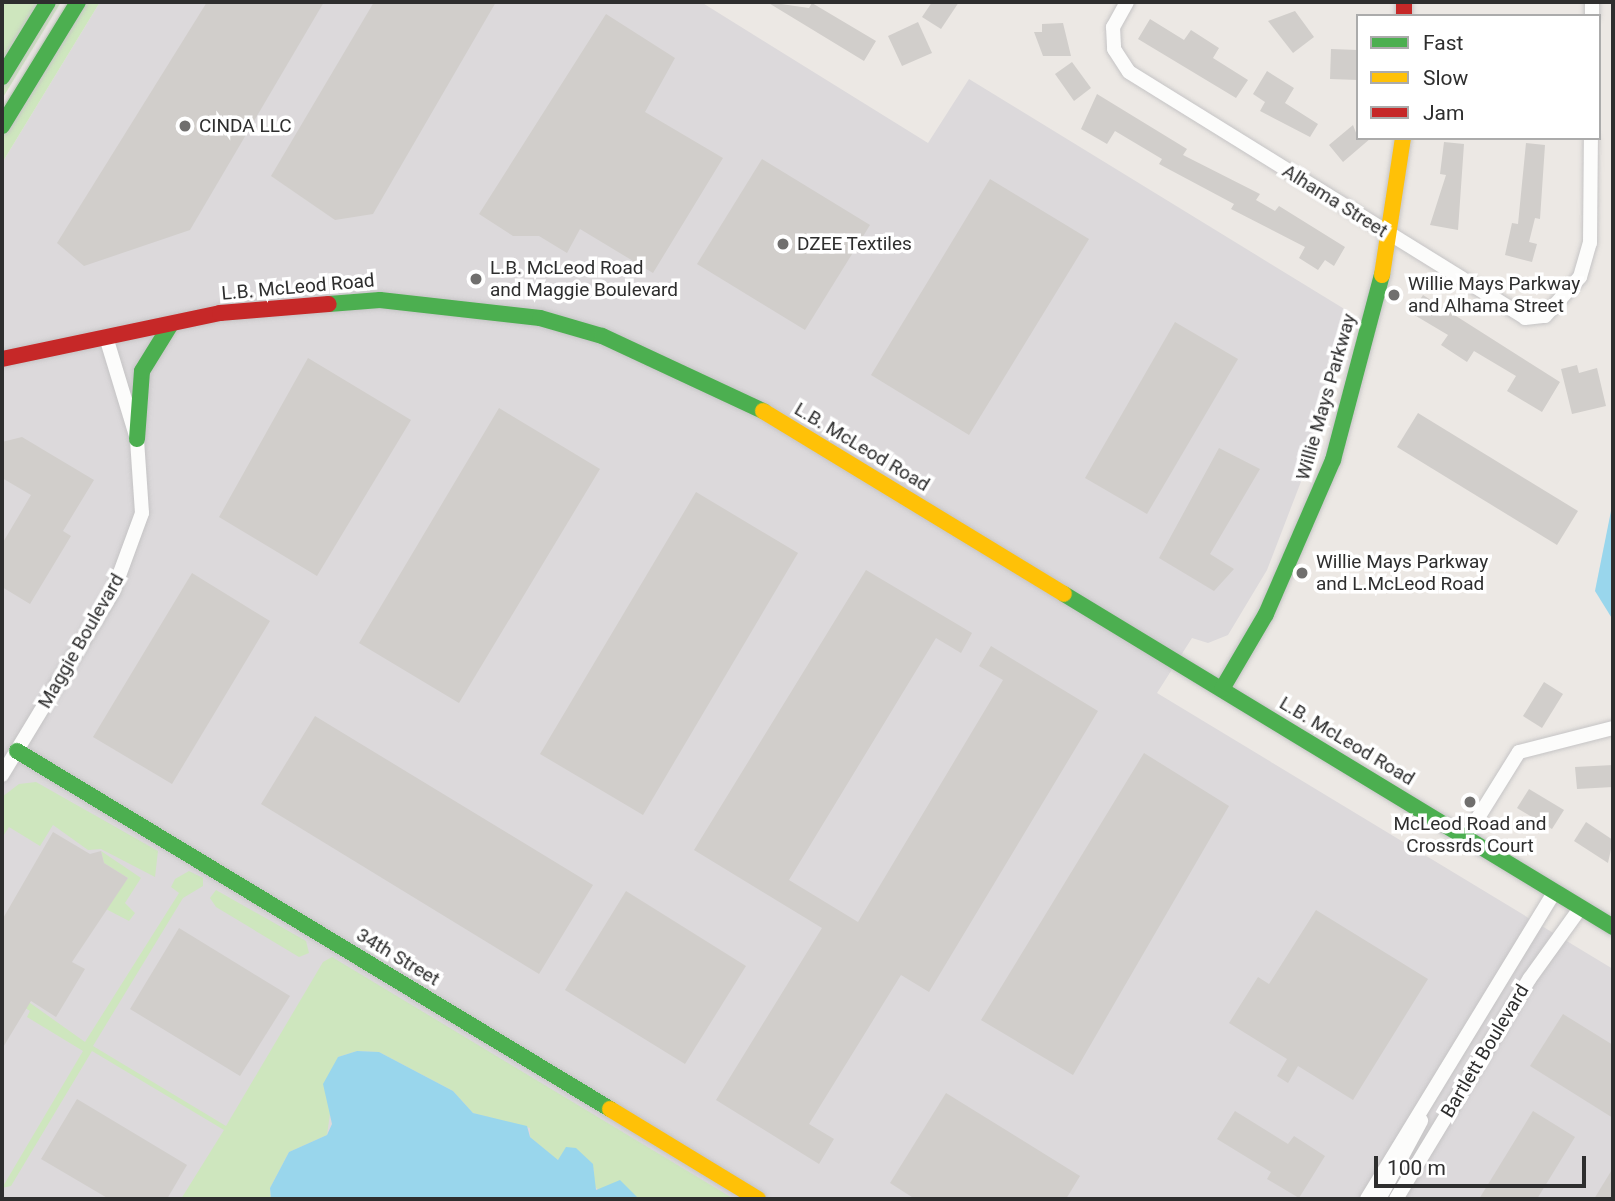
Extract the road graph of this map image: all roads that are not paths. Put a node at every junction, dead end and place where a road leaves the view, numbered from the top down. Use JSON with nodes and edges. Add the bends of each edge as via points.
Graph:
{"nodes":[{"id":1,"x":48,"y":2,"type":"edge"},
{"id":2,"x":78,"y":2,"type":"edge"},
{"id":3,"x":1127,"y":2,"type":"edge"},
{"id":4,"x":2,"y":77,"type":"edge"},
{"id":5,"x":2,"y":126,"type":"edge"},
{"id":6,"x":1403,"y":140,"type":"edge"},
{"id":7,"x":1591,"y":140,"type":"edge"},
{"id":8,"x":1392,"y":237,"type":"junction"},
{"id":9,"x":171,"y":324,"type":"junction"},
{"id":10,"x":106,"y":337,"type":"junction"},
{"id":11,"x":2,"y":359,"type":"edge"},
{"id":12,"x":137,"y":439,"type":"junction"},
{"id":13,"x":1222,"y":690,"type":"junction"},
{"id":14,"x":1613,"y":728,"type":"edge"},
{"id":15,"x":17,"y":751,"type":"junction"},
{"id":16,"x":2,"y":775,"type":"edge"},
{"id":17,"x":1466,"y":837,"type":"junction"},
{"id":18,"x":1555,"y":891,"type":"junction"},
{"id":19,"x":1581,"y":906,"type":"junction"},
{"id":20,"x":1613,"y":927,"type":"edge"},
{"id":21,"x":1431,"y":1093,"type":"junction"},
{"id":22,"x":758,"y":1199,"type":"edge"},
{"id":23,"x":1367,"y":1199,"type":"edge"},
{"id":24,"x":1379,"y":1199,"type":"edge"},
{"id":25,"x":1396,"y":1199,"type":"edge"}],
"edges":[{"from":1,"to":4,"type":"street"},
{"from":2,"to":5,"type":"street"},
{"from":3,"to":8,"type":"street","name":"Alhama Street","via":[[1113,27],[1114,48],[1129,72]]},
{"from":6,"to":8,"type":"street","name":"Willie Mays Parkway"},
{"from":7,"to":8,"type":"street","name":"Alhama Street","via":[[1590,243],[1580,277],[1545,316],[1525,318]]},
{"from":8,"to":13,"type":"street","name":"Willie Mays Parkway","via":[[1333,460],[1266,614]]},
{"from":9,"to":10,"type":"street","name":"L.B. McLeod Road"},
{"from":9,"to":12,"type":"street","via":[[142,371]]},
{"from":9,"to":13,"type":"street","name":"L.B. McLeod Road","via":[[380,300],[540,318],[602,336],[739,397]]},
{"from":10,"to":11,"type":"street","name":"L.B. McLeod Road"},
{"from":10,"to":12,"type":"street","name":"Maggie Boulevard"},
{"from":12,"to":15,"type":"street","name":"Maggie Boulevard","via":[[143,489],[130,552],[113,592]]},
{"from":13,"to":17,"type":"street","name":"L.B. McLeod Road"},
{"from":14,"to":17,"type":"street","via":[[1519,752]]},
{"from":15,"to":16,"type":"street","name":"Maggie Boulevard"},
{"from":15,"to":22,"type":"street","name":"34th Street"},
{"from":17,"to":18,"type":"street","name":"L.B. McLeod Road"},
{"from":18,"to":19,"type":"street","name":"L.B. McLeod Road"},
{"from":18,"to":21,"type":"street","name":"Bartlett Boulevard"},
{"from":19,"to":20,"type":"street","name":"L.B. McLeod Road"},
{"from":19,"to":25,"type":"street","name":"Bartlett Boulevard","via":[[1510,1010]]},
{"from":21,"to":23,"type":"street","name":"Bartlett Boulevard"},
{"from":21,"to":24,"type":"street","name":"Bartlett Boulevard","via":[[1413,1143]]}]}
